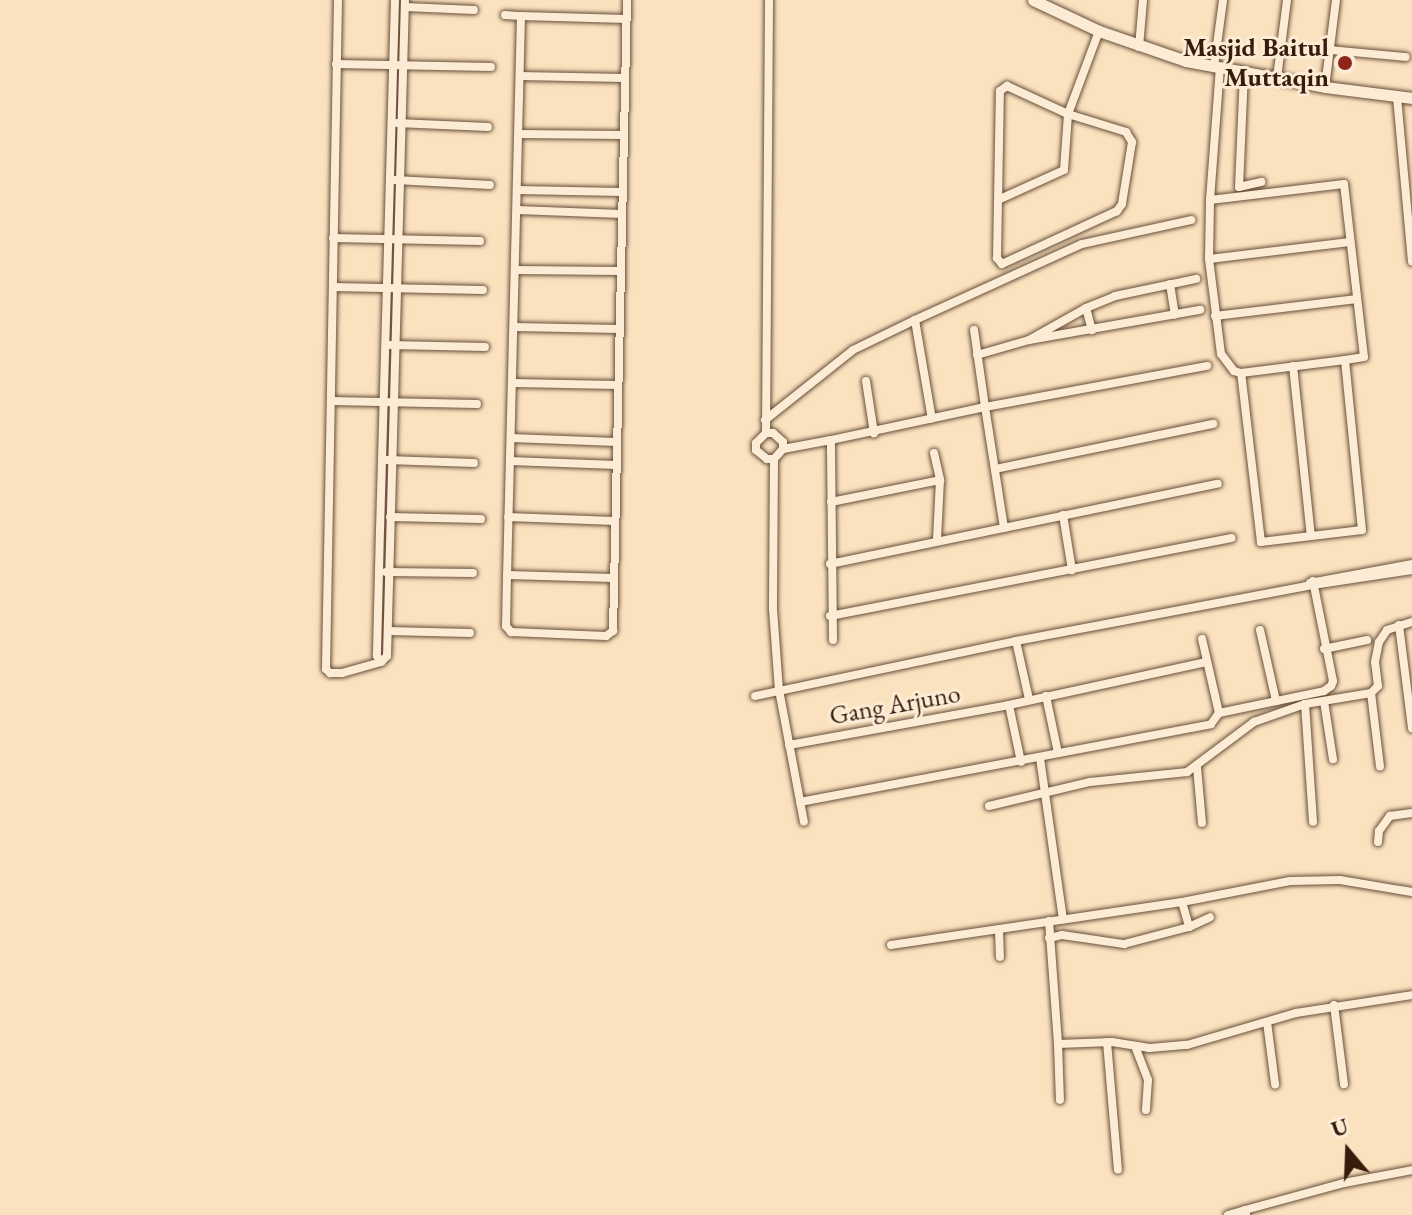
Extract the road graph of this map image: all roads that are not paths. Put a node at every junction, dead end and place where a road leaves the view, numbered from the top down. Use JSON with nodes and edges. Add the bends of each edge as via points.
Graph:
{"nodes":[{"id":1,"x":338,"y":0,"type":"edge"},
{"id":2,"x":395,"y":0,"type":"edge"},
{"id":3,"x":627,"y":0,"type":"edge"},
{"id":4,"x":769,"y":0,"type":"edge"},
{"id":5,"x":1033,"y":0,"type":"edge"},
{"id":6,"x":1143,"y":0,"type":"edge"},
{"id":7,"x":1223,"y":0,"type":"edge"},
{"id":8,"x":1287,"y":0,"type":"edge"},
{"id":9,"x":1336,"y":0,"type":"edge"},
{"id":10,"x":405,"y":3,"type":"edge"},
{"id":11,"x":474,"y":10,"type":"dead end"},
{"id":12,"x":505,"y":15,"type":"dead end"},
{"id":13,"x":521,"y":16,"type":"junction"},
{"id":14,"x":626,"y":19,"type":"junction"},
{"id":15,"x":1097,"y":37,"type":"junction"},
{"id":16,"x":1139,"y":47,"type":"junction"},
{"id":17,"x":1330,"y":50,"type":"junction"},
{"id":18,"x":1406,"y":57,"type":"dead end"},
{"id":19,"x":336,"y":64,"type":"junction"},
{"id":20,"x":403,"y":65,"type":"junction"},
{"id":21,"x":392,"y":66,"type":"junction"},
{"id":22,"x":491,"y":67,"type":"dead end"},
{"id":23,"x":1217,"y":68,"type":"junction"},
{"id":24,"x":1244,"y":73,"type":"junction"},
{"id":25,"x":520,"y":76,"type":"junction"},
{"id":26,"x":624,"y":78,"type":"junction"},
{"id":27,"x":1277,"y":78,"type":"junction"},
{"id":28,"x":1325,"y":87,"type":"junction"},
{"id":29,"x":1397,"y":97,"type":"junction"},
{"id":30,"x":1412,"y":98,"type":"edge"},
{"id":31,"x":1068,"y":114,"type":"junction"},
{"id":32,"x":396,"y":123,"type":"junction"},
{"id":33,"x":488,"y":127,"type":"dead end"},
{"id":34,"x":519,"y":134,"type":"junction"},
{"id":35,"x":623,"y":135,"type":"junction"},
{"id":36,"x":395,"y":180,"type":"junction"},
{"id":37,"x":1261,"y":182,"type":"dead end"},
{"id":38,"x":490,"y":185,"type":"dead end"},
{"id":39,"x":517,"y":190,"type":"junction"},
{"id":40,"x":622,"y":192,"type":"junction"},
{"id":41,"x":1000,"y":199,"type":"junction"},
{"id":42,"x":1210,"y":200,"type":"junction"},
{"id":43,"x":517,"y":210,"type":"junction"},
{"id":44,"x":622,"y":214,"type":"junction"},
{"id":45,"x":1191,"y":220,"type":"dead end"},
{"id":46,"x":333,"y":238,"type":"junction"},
{"id":47,"x":388,"y":238,"type":"junction"},
{"id":48,"x":399,"y":238,"type":"junction"},
{"id":49,"x":480,"y":241,"type":"dead end"},
{"id":50,"x":1350,"y":242,"type":"junction"},
{"id":51,"x":1209,"y":259,"type":"junction"},
{"id":52,"x":1412,"y":261,"type":"edge"},
{"id":53,"x":515,"y":270,"type":"junction"},
{"id":54,"x":620,"y":271,"type":"junction"},
{"id":55,"x":1196,"y":279,"type":"dead end"},
{"id":56,"x":1170,"y":284,"type":"junction"},
{"id":57,"x":333,"y":287,"type":"junction"},
{"id":58,"x":391,"y":288,"type":"junction"},
{"id":59,"x":483,"y":290,"type":"dead end"},
{"id":60,"x":1357,"y":299,"type":"junction"},
{"id":61,"x":1086,"y":308,"type":"junction"},
{"id":62,"x":1200,"y":310,"type":"dead end"},
{"id":63,"x":1175,"y":315,"type":"junction"},
{"id":64,"x":1215,"y":316,"type":"junction"},
{"id":65,"x":915,"y":320,"type":"junction"},
{"id":66,"x":514,"y":327,"type":"junction"},
{"id":67,"x":619,"y":329,"type":"junction"},
{"id":68,"x":974,"y":330,"type":"dead end"},
{"id":69,"x":1092,"y":330,"type":"junction"},
{"id":70,"x":1029,"y":340,"type":"junction"},
{"id":71,"x":390,"y":345,"type":"junction"},
{"id":72,"x":485,"y":347,"type":"dead end"},
{"id":73,"x":977,"y":355,"type":"junction"},
{"id":74,"x":1345,"y":360,"type":"junction"},
{"id":75,"x":1207,"y":366,"type":"dead end"},
{"id":76,"x":1293,"y":366,"type":"junction"},
{"id":77,"x":1241,"y":373,"type":"junction"},
{"id":78,"x":866,"y":381,"type":"dead end"},
{"id":79,"x":513,"y":383,"type":"junction"},
{"id":80,"x":617,"y":385,"type":"junction"},
{"id":81,"x":331,"y":401,"type":"junction"},
{"id":82,"x":389,"y":402,"type":"junction"},
{"id":83,"x":477,"y":404,"type":"dead end"},
{"id":84,"x":985,"y":407,"type":"junction"},
{"id":85,"x":932,"y":419,"type":"junction"},
{"id":86,"x":765,"y":420,"type":"junction"},
{"id":87,"x":1213,"y":424,"type":"dead end"},
{"id":88,"x":766,"y":433,"type":"junction"},
{"id":89,"x":874,"y":433,"type":"junction"},
{"id":90,"x":511,"y":438,"type":"junction"},
{"id":91,"x":831,"y":440,"type":"junction"},
{"id":92,"x":616,"y":442,"type":"junction"},
{"id":93,"x":783,"y":449,"type":"junction"},
{"id":94,"x":934,"y":453,"type":"dead end"},
{"id":95,"x":774,"y":459,"type":"junction"},
{"id":96,"x":387,"y":460,"type":"junction"},
{"id":97,"x":510,"y":461,"type":"junction"},
{"id":98,"x":474,"y":463,"type":"dead end"},
{"id":99,"x":616,"y":465,"type":"junction"},
{"id":100,"x":995,"y":469,"type":"junction"},
{"id":101,"x":940,"y":480,"type":"junction"},
{"id":102,"x":1218,"y":484,"type":"dead end"},
{"id":103,"x":831,"y":502,"type":"junction"},
{"id":104,"x":1063,"y":515,"type":"junction"},
{"id":105,"x":381,"y":517,"type":"junction"},
{"id":106,"x":391,"y":517,"type":"junction"},
{"id":107,"x":508,"y":517,"type":"junction"},
{"id":108,"x":481,"y":519,"type":"dead end"},
{"id":109,"x":615,"y":521,"type":"junction"},
{"id":110,"x":1004,"y":528,"type":"junction"},
{"id":111,"x":1311,"y":536,"type":"junction"},
{"id":112,"x":1231,"y":538,"type":"dead end"},
{"id":113,"x":937,"y":540,"type":"junction"},
{"id":114,"x":830,"y":564,"type":"junction"},
{"id":115,"x":1412,"y":564,"type":"edge"},
{"id":116,"x":1072,"y":570,"type":"junction"},
{"id":117,"x":1412,"y":570,"type":"edge"},
{"id":118,"x":385,"y":572,"type":"junction"},
{"id":119,"x":473,"y":573,"type":"dead end"},
{"id":120,"x":507,"y":575,"type":"junction"},
{"id":121,"x":613,"y":578,"type":"junction"},
{"id":122,"x":1311,"y":585,"type":"junction"},
{"id":123,"x":830,"y":616,"type":"junction"},
{"id":124,"x":1412,"y":622,"type":"edge"},
{"id":125,"x":1399,"y":625,"type":"junction"},
{"id":126,"x":1260,"y":630,"type":"dead end"},
{"id":127,"x":388,"y":631,"type":"junction"},
{"id":128,"x":470,"y":633,"type":"dead end"},
{"id":129,"x":1202,"y":639,"type":"dead end"},
{"id":130,"x":833,"y":640,"type":"dead end"},
{"id":131,"x":1367,"y":640,"type":"dead end"},
{"id":132,"x":1016,"y":641,"type":"junction"},
{"id":133,"x":1324,"y":649,"type":"junction"},
{"id":134,"x":381,"y":662,"type":"junction"},
{"id":135,"x":1206,"y":662,"type":"junction"},
{"id":136,"x":779,"y":690,"type":"junction"},
{"id":137,"x":1371,"y":693,"type":"junction"},
{"id":138,"x":755,"y":696,"type":"dead end"},
{"id":139,"x":1046,"y":696,"type":"junction"},
{"id":140,"x":1029,"y":699,"type":"junction"},
{"id":141,"x":1276,"y":701,"type":"junction"},
{"id":142,"x":1324,"y":701,"type":"junction"},
{"id":143,"x":1305,"y":704,"type":"junction"},
{"id":144,"x":1009,"y":705,"type":"junction"},
{"id":145,"x":1219,"y":713,"type":"junction"},
{"id":146,"x":1412,"y":728,"type":"edge"},
{"id":147,"x":789,"y":745,"type":"junction"},
{"id":148,"x":1058,"y":753,"type":"junction"},
{"id":149,"x":1040,"y":758,"type":"junction"},
{"id":150,"x":1333,"y":759,"type":"dead end"},
{"id":151,"x":1021,"y":762,"type":"junction"},
{"id":152,"x":1380,"y":766,"type":"dead end"},
{"id":153,"x":1197,"y":767,"type":"junction"},
{"id":154,"x":1047,"y":793,"type":"junction"},
{"id":155,"x":800,"y":802,"type":"junction"},
{"id":156,"x":989,"y":806,"type":"dead end"},
{"id":157,"x":1412,"y":813,"type":"edge"},
{"id":158,"x":804,"y":822,"type":"dead end"},
{"id":159,"x":1313,"y":822,"type":"dead end"},
{"id":160,"x":1202,"y":823,"type":"dead end"},
{"id":161,"x":1378,"y":842,"type":"dead end"},
{"id":162,"x":1412,"y":892,"type":"edge"},
{"id":163,"x":1182,"y":902,"type":"junction"},
{"id":164,"x":1210,"y":917,"type":"dead end"},
{"id":165,"x":1063,"y":919,"type":"junction"},
{"id":166,"x":1188,"y":922,"type":"junction"},
{"id":167,"x":999,"y":930,"type":"junction"},
{"id":168,"x":1049,"y":930,"type":"junction"},
{"id":169,"x":891,"y":945,"type":"dead end"},
{"id":170,"x":1000,"y":955,"type":"dead end"},
{"id":171,"x":1412,"y":995,"type":"edge"},
{"id":172,"x":1334,"y":1005,"type":"junction"},
{"id":173,"x":1267,"y":1022,"type":"junction"},
{"id":174,"x":1107,"y":1042,"type":"junction"},
{"id":175,"x":1058,"y":1044,"type":"junction"},
{"id":176,"x":1135,"y":1046,"type":"junction"},
{"id":177,"x":1275,"y":1084,"type":"dead end"},
{"id":178,"x":1344,"y":1084,"type":"dead end"},
{"id":179,"x":1060,"y":1100,"type":"dead end"},
{"id":180,"x":1146,"y":1110,"type":"dead end"},
{"id":181,"x":1118,"y":1170,"type":"dead end"},
{"id":182,"x":1412,"y":1170,"type":"edge"},
{"id":183,"x":1245,"y":1212,"type":"edge"},
{"id":184,"x":1228,"y":1215,"type":"edge"}],
"edges":[{"from":1,"to":19,"type":"street"},
{"from":2,"to":21,"type":"street"},
{"from":3,"to":14,"type":"street"},
{"from":4,"to":86,"type":"street"},
{"from":5,"to":15,"type":"street"},
{"from":6,"to":16,"type":"street"},
{"from":7,"to":23,"type":"street"},
{"from":8,"to":27,"type":"street"},
{"from":9,"to":17,"type":"street"},
{"from":10,"to":11,"type":"street"},
{"from":10,"to":20,"type":"street"},
{"from":12,"to":13,"type":"street"},
{"from":13,"to":14,"type":"street"},
{"from":13,"to":25,"type":"street"},
{"from":14,"to":26,"type":"street"},
{"from":15,"to":16,"type":"street"},
{"from":15,"to":31,"type":"street"},
{"from":16,"to":23,"type":"street"},
{"from":17,"to":18,"type":"street"},
{"from":17,"to":28,"type":"street"},
{"from":19,"to":21,"type":"street"},
{"from":19,"to":46,"type":"street"},
{"from":20,"to":21,"type":"street"},
{"from":20,"to":22,"type":"street"},
{"from":20,"to":32,"type":"street"},
{"from":21,"to":32,"type":"street"},
{"from":23,"to":24,"type":"street"},
{"from":23,"to":42,"type":"street"},
{"from":24,"to":27,"type":"street"},
{"from":24,"to":37,"type":"street","via":[[1239,187]]},
{"from":25,"to":26,"type":"street"},
{"from":25,"to":34,"type":"street"},
{"from":26,"to":35,"type":"street"},
{"from":27,"to":28,"type":"street"},
{"from":28,"to":29,"type":"street"},
{"from":29,"to":30,"type":"street"},
{"from":29,"to":52,"type":"street"},
{"from":31,"to":41,"type":"street","via":[[1066,166],[1061,174]]},
{"from":31,"to":41,"type":"street","via":[[1016,87],[1003,87]]},
{"from":31,"to":41,"type":"street","via":[[1130,136],[1120,208],[1002,264],[997,258]]},
{"from":32,"to":33,"type":"street"},
{"from":32,"to":36,"type":"street"},
{"from":34,"to":35,"type":"street"},
{"from":34,"to":39,"type":"street"},
{"from":35,"to":40,"type":"street"},
{"from":36,"to":38,"type":"street"},
{"from":36,"to":47,"type":"street"},
{"from":36,"to":48,"type":"street"},
{"from":39,"to":40,"type":"street"},
{"from":39,"to":43,"type":"street"},
{"from":40,"to":44,"type":"street"},
{"from":42,"to":50,"type":"street","via":[[1344,184]]},
{"from":42,"to":51,"type":"street"},
{"from":43,"to":44,"type":"street"},
{"from":43,"to":53,"type":"street"},
{"from":44,"to":54,"type":"street"},
{"from":45,"to":65,"type":"street","via":[[1082,244]]},
{"from":46,"to":47,"type":"street"},
{"from":46,"to":57,"type":"street"},
{"from":47,"to":48,"type":"street"},
{"from":47,"to":58,"type":"street"},
{"from":48,"to":49,"type":"street"},
{"from":48,"to":58,"type":"street"},
{"from":50,"to":51,"type":"street"},
{"from":50,"to":60,"type":"street"},
{"from":51,"to":64,"type":"street"},
{"from":53,"to":54,"type":"street"},
{"from":53,"to":66,"type":"street"},
{"from":54,"to":67,"type":"street"},
{"from":55,"to":56,"type":"street"},
{"from":56,"to":61,"type":"street"},
{"from":56,"to":63,"type":"street"},
{"from":57,"to":58,"type":"street"},
{"from":57,"to":81,"type":"street"},
{"from":58,"to":59,"type":"street"},
{"from":58,"to":71,"type":"street"},
{"from":60,"to":64,"type":"street"},
{"from":60,"to":74,"type":"street","via":[[1364,357]]},
{"from":61,"to":69,"type":"street"},
{"from":61,"to":70,"type":"street"},
{"from":62,"to":63,"type":"street"},
{"from":63,"to":69,"type":"street"},
{"from":64,"to":77,"type":"street","via":[[1221,354]]},
{"from":65,"to":85,"type":"street"},
{"from":65,"to":86,"type":"street","via":[[853,350]]},
{"from":66,"to":67,"type":"street"},
{"from":66,"to":79,"type":"street"},
{"from":67,"to":80,"type":"street"},
{"from":68,"to":73,"type":"street"},
{"from":69,"to":70,"type":"street"},
{"from":70,"to":73,"type":"street"},
{"from":71,"to":72,"type":"street"},
{"from":71,"to":82,"type":"street"},
{"from":73,"to":84,"type":"street"},
{"from":74,"to":76,"type":"street"},
{"from":74,"to":111,"type":"street","via":[[1362,530]]},
{"from":75,"to":84,"type":"street"},
{"from":76,"to":77,"type":"street"},
{"from":76,"to":111,"type":"street"},
{"from":77,"to":111,"type":"street","via":[[1261,542]]},
{"from":78,"to":89,"type":"street"},
{"from":79,"to":80,"type":"street"},
{"from":79,"to":90,"type":"street"},
{"from":80,"to":92,"type":"street"},
{"from":81,"to":82,"type":"street"},
{"from":81,"to":134,"type":"street","via":[[326,669],[342,673]]},
{"from":82,"to":83,"type":"street"},
{"from":82,"to":96,"type":"street"},
{"from":84,"to":85,"type":"street"},
{"from":84,"to":100,"type":"street"},
{"from":85,"to":89,"type":"street"},
{"from":86,"to":88,"type":"street"},
{"from":87,"to":100,"type":"street"},
{"from":88,"to":93,"type":"street","via":[[779,436]]},
{"from":88,"to":95,"type":"street","via":[[756,450]]},
{"from":89,"to":91,"type":"street"},
{"from":90,"to":92,"type":"street"},
{"from":90,"to":97,"type":"street"},
{"from":91,"to":93,"type":"street"},
{"from":91,"to":103,"type":"street"},
{"from":92,"to":99,"type":"street"},
{"from":93,"to":95,"type":"street"},
{"from":94,"to":101,"type":"street"},
{"from":95,"to":136,"type":"street","via":[[773,609]]},
{"from":96,"to":98,"type":"street"},
{"from":96,"to":105,"type":"street"},
{"from":96,"to":106,"type":"street"},
{"from":97,"to":99,"type":"street"},
{"from":97,"to":107,"type":"street"},
{"from":99,"to":109,"type":"street"},
{"from":100,"to":110,"type":"street"},
{"from":101,"to":103,"type":"street"},
{"from":101,"to":113,"type":"street"},
{"from":102,"to":104,"type":"street"},
{"from":103,"to":114,"type":"street"},
{"from":104,"to":110,"type":"street"},
{"from":104,"to":116,"type":"street"},
{"from":105,"to":106,"type":"street"},
{"from":105,"to":118,"type":"street"},
{"from":106,"to":108,"type":"street"},
{"from":106,"to":118,"type":"street"},
{"from":107,"to":109,"type":"street"},
{"from":107,"to":120,"type":"street"},
{"from":109,"to":121,"type":"street"},
{"from":110,"to":113,"type":"street"},
{"from":112,"to":116,"type":"street"},
{"from":113,"to":114,"type":"street"},
{"from":114,"to":123,"type":"street"},
{"from":115,"to":122,"type":"street"},
{"from":116,"to":123,"type":"street"},
{"from":117,"to":122,"type":"street"},
{"from":118,"to":119,"type":"street"},
{"from":118,"to":127,"type":"street"},
{"from":118,"to":134,"type":"street","via":[[377,656]]},
{"from":120,"to":121,"type":"street"},
{"from":120,"to":121,"type":"street","via":[[506,626],[511,632],[606,636],[613,631]]},
{"from":122,"to":132,"type":"street"},
{"from":122,"to":133,"type":"street"},
{"from":123,"to":130,"type":"street"},
{"from":124,"to":125,"type":"street"},
{"from":125,"to":137,"type":"street","via":[[1379,642],[1378,686]]},
{"from":125,"to":146,"type":"street"},
{"from":126,"to":141,"type":"street"},
{"from":127,"to":128,"type":"street"},
{"from":127,"to":134,"type":"street","via":[[387,656]]},
{"from":129,"to":135,"type":"street"},
{"from":131,"to":133,"type":"street"},
{"from":132,"to":136,"type":"street"},
{"from":132,"to":140,"type":"street"},
{"from":133,"to":141,"type":"street","via":[[1331,686]]},
{"from":135,"to":139,"type":"street","name":"Gang Arjuno"},
{"from":135,"to":145,"type":"street"},
{"from":136,"to":138,"type":"street"},
{"from":136,"to":147,"type":"street"},
{"from":137,"to":142,"type":"street"},
{"from":137,"to":152,"type":"street"},
{"from":139,"to":140,"type":"street","name":"Gang Arjuno"},
{"from":139,"to":148,"type":"street"},
{"from":140,"to":144,"type":"street","name":"Gang Arjuno"},
{"from":141,"to":145,"type":"street"},
{"from":142,"to":143,"type":"street"},
{"from":142,"to":150,"type":"street"},
{"from":143,"to":153,"type":"street","via":[[1254,722]]},
{"from":143,"to":159,"type":"street"},
{"from":144,"to":147,"type":"street","name":"Gang Arjuno"},
{"from":144,"to":151,"type":"street"},
{"from":145,"to":148,"type":"street","via":[[1204,727]]},
{"from":147,"to":155,"type":"street"},
{"from":148,"to":149,"type":"street"},
{"from":149,"to":151,"type":"street"},
{"from":149,"to":154,"type":"street"},
{"from":151,"to":155,"type":"street"},
{"from":153,"to":154,"type":"street"},
{"from":153,"to":160,"type":"street"},
{"from":154,"to":156,"type":"street"},
{"from":154,"to":165,"type":"street"},
{"from":155,"to":158,"type":"street"},
{"from":157,"to":161,"type":"street","via":[[1390,816]]},
{"from":162,"to":163,"type":"street","via":[[1314,879]]},
{"from":163,"to":165,"type":"street"},
{"from":163,"to":166,"type":"street"},
{"from":164,"to":166,"type":"street"},
{"from":165,"to":168,"type":"street"},
{"from":166,"to":168,"type":"street","via":[[1124,944]]},
{"from":167,"to":168,"type":"street"},
{"from":167,"to":169,"type":"street"},
{"from":167,"to":170,"type":"street"},
{"from":168,"to":175,"type":"street"},
{"from":171,"to":172,"type":"street"},
{"from":172,"to":173,"type":"street"},
{"from":172,"to":178,"type":"street"},
{"from":173,"to":176,"type":"street","via":[[1187,1045]]},
{"from":173,"to":177,"type":"street"},
{"from":174,"to":175,"type":"street"},
{"from":174,"to":176,"type":"street"},
{"from":174,"to":181,"type":"street"},
{"from":175,"to":179,"type":"street"},
{"from":176,"to":180,"type":"street","via":[[1148,1080]]},
{"from":182,"to":183,"type":"street"},
{"from":183,"to":184,"type":"street"}]}
